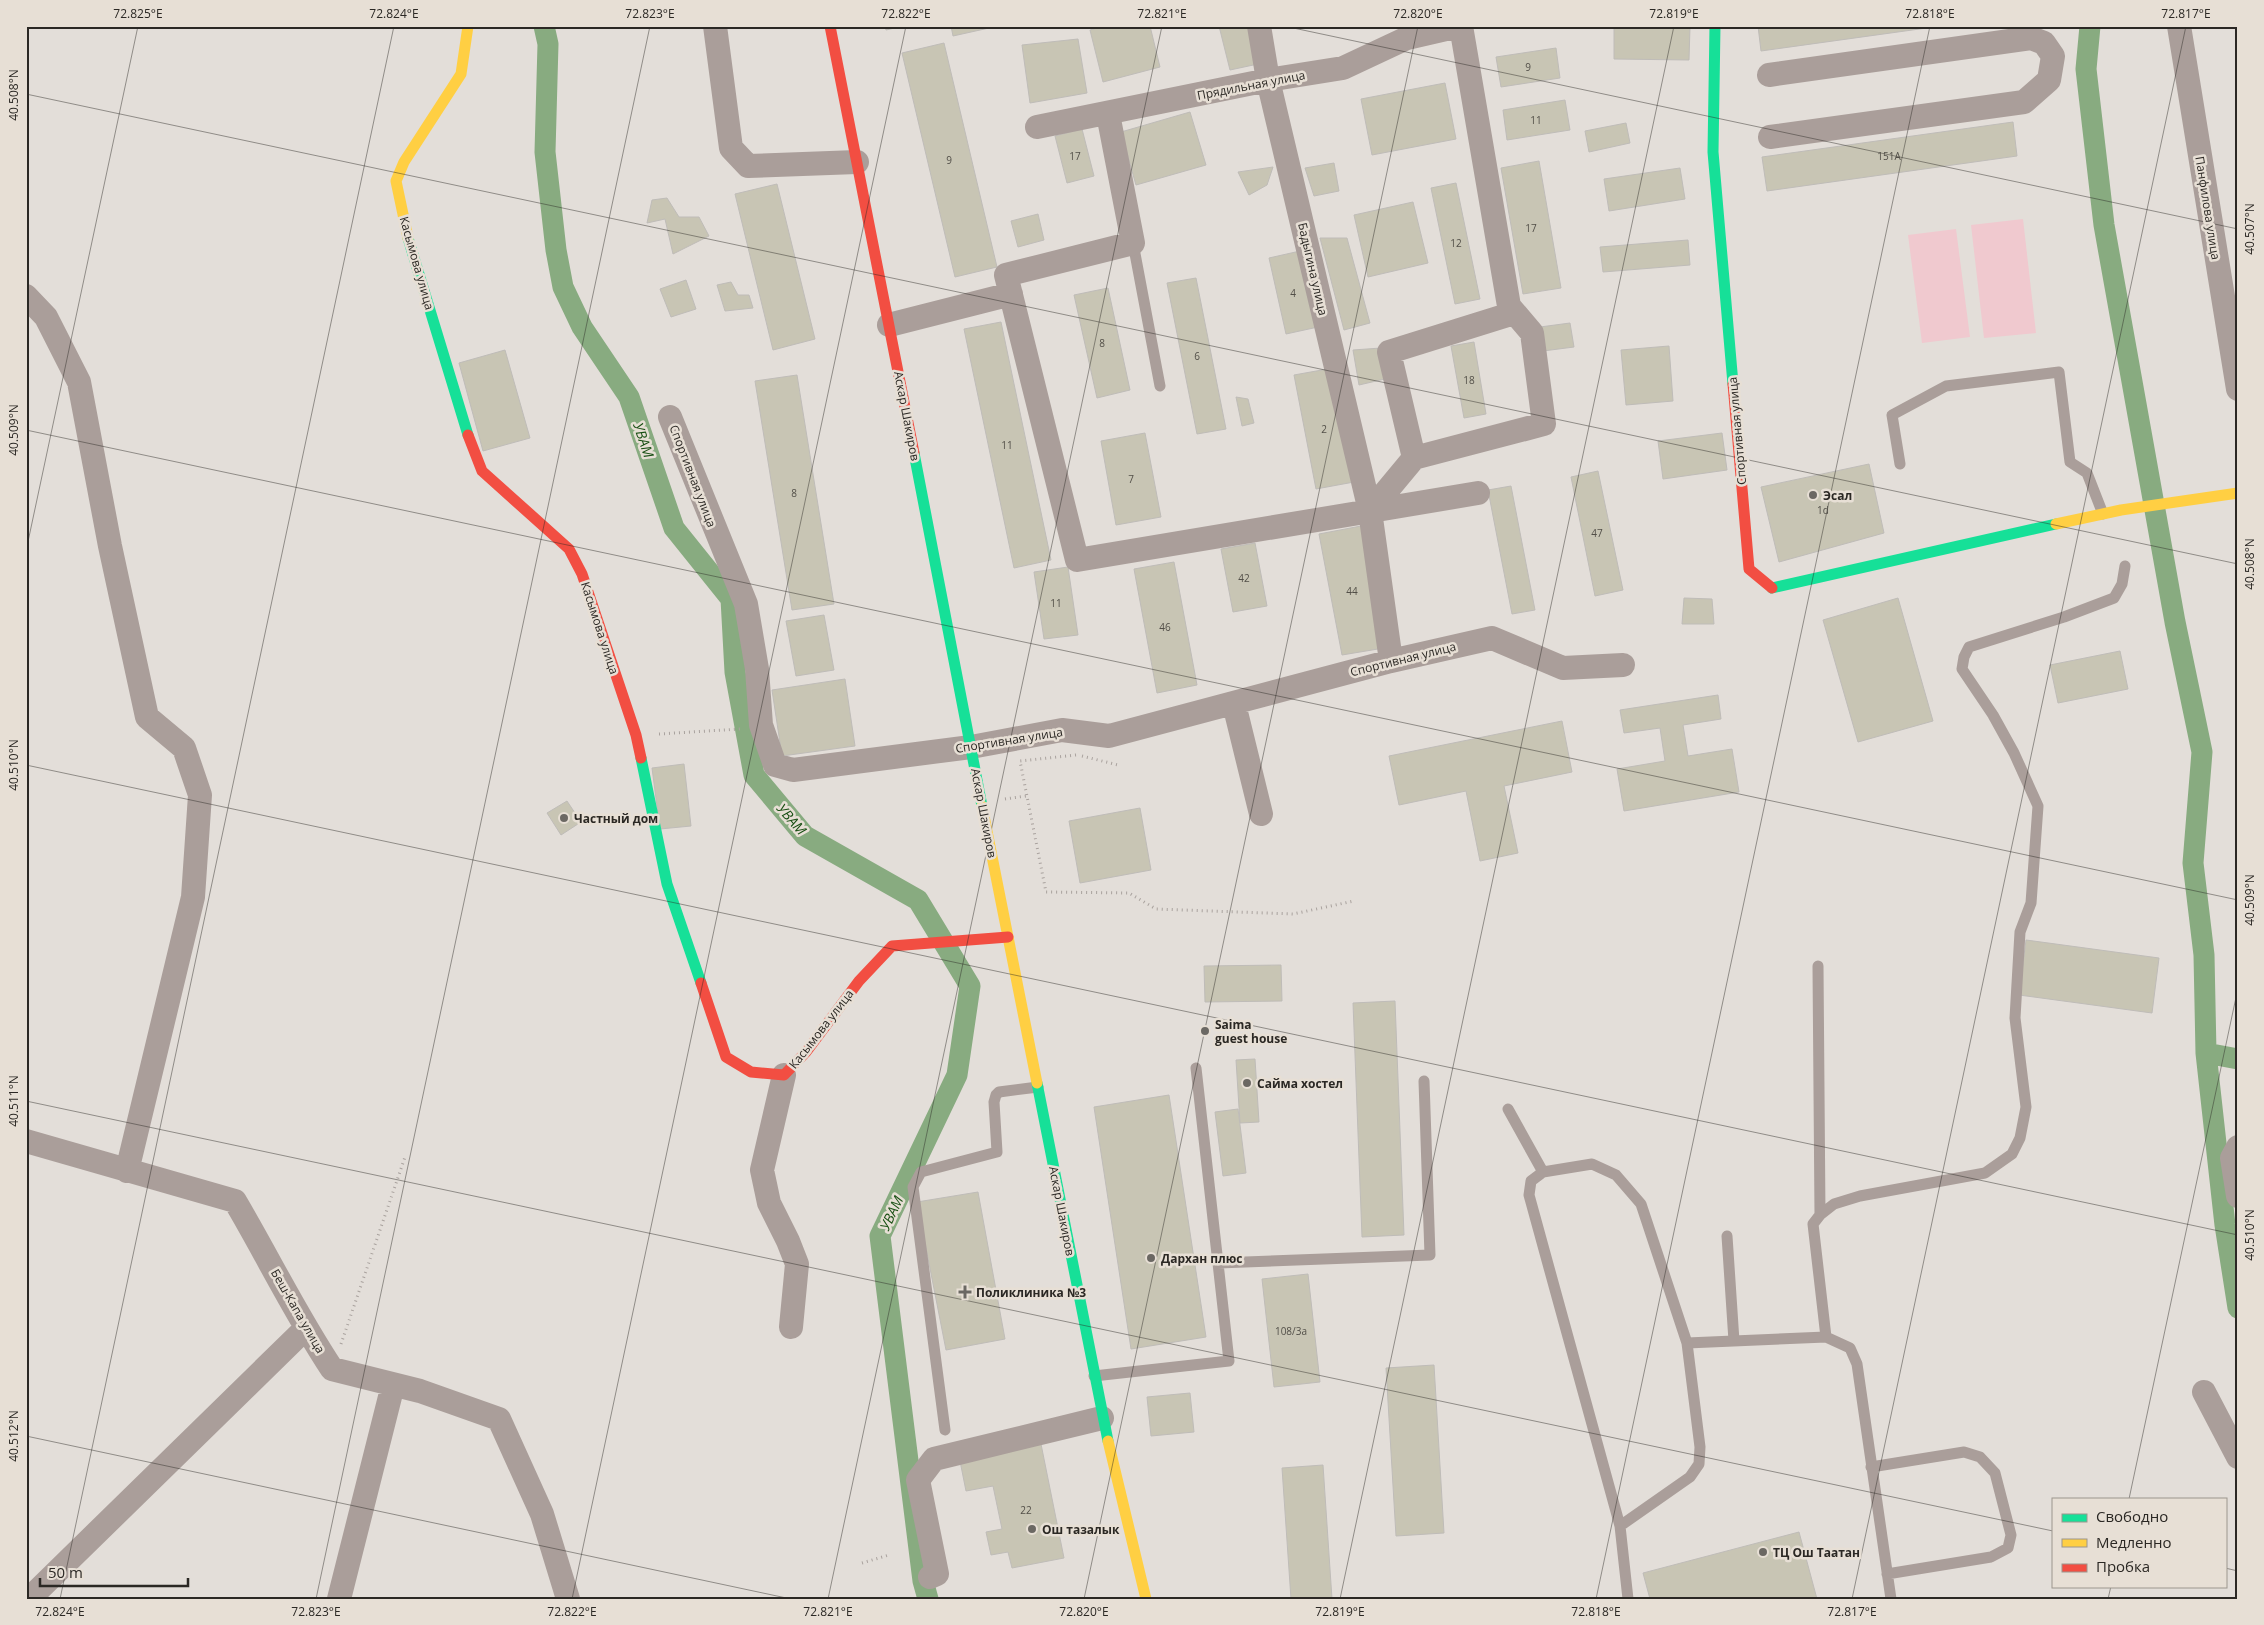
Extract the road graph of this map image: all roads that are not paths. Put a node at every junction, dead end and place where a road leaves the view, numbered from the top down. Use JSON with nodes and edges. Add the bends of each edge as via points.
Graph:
{"nodes":[{"id":1,"x":468,"y":26,"type":"edge"},
{"id":2,"x":715,"y":26,"type":"edge"},
{"id":3,"x":830,"y":26,"type":"edge"},
{"id":4,"x":1259,"y":26,"type":"edge"},
{"id":5,"x":1460,"y":26,"type":"edge"},
{"id":6,"x":1715,"y":26,"type":"edge"},
{"id":7,"x":2179,"y":26,"type":"edge"},
{"id":8,"x":2029,"y":32,"type":"edge"},
{"id":9,"x":1769,"y":75,"type":"dead end"},
{"id":10,"x":1268,"y":80,"type":"junction"},
{"id":11,"x":1108,"y":114,"type":"junction"},
{"id":12,"x":1037,"y":127,"type":"dead end"},
{"id":13,"x":1770,"y":137,"type":"dead end"},
{"id":14,"x":857,"y":162,"type":"junction"},
{"id":15,"x":1133,"y":243,"type":"junction"},
{"id":16,"x":1011,"y":294,"type":"junction"},
{"id":17,"x":26,"y":296,"type":"edge"},
{"id":18,"x":1514,"y":313,"type":"junction"},
{"id":19,"x":889,"y":325,"type":"junction"},
{"id":20,"x":1160,"y":386,"type":"dead end"},
{"id":21,"x":2238,"y":389,"type":"edge"},
{"id":22,"x":670,"y":417,"type":"dead end"},
{"id":23,"x":1414,"y":458,"type":"junction"},
{"id":24,"x":1900,"y":464,"type":"dead end"},
{"id":25,"x":1478,"y":492,"type":"dead end"},
{"id":26,"x":2238,"y":493,"type":"edge"},
{"id":27,"x":1370,"y":511,"type":"junction"},
{"id":28,"x":2103,"y":514,"type":"junction"},
{"id":29,"x":2125,"y":566,"type":"dead end"},
{"id":30,"x":1392,"y":661,"type":"junction"},
{"id":31,"x":1623,"y":665,"type":"dead end"},
{"id":32,"x":1234,"y":704,"type":"junction"},
{"id":33,"x":971,"y":747,"type":"junction"},
{"id":34,"x":1260,"y":814,"type":"dead end"},
{"id":35,"x":1008,"y":938,"type":"junction"},
{"id":36,"x":1818,"y":966,"type":"dead end"},
{"id":37,"x":1196,"y":1068,"type":"dead end"},
{"id":38,"x":784,"y":1076,"type":"junction"},
{"id":39,"x":1424,"y":1081,"type":"dead end"},
{"id":40,"x":1038,"y":1086,"type":"junction"},
{"id":41,"x":1508,"y":1109,"type":"dead end"},
{"id":42,"x":26,"y":1141,"type":"edge"},
{"id":43,"x":2238,"y":1147,"type":"edge"},
{"id":44,"x":127,"y":1171,"type":"junction"},
{"id":45,"x":1543,"y":1172,"type":"junction"},
{"id":46,"x":2238,"y":1196,"type":"edge"},
{"id":47,"x":1820,"y":1215,"type":"junction"},
{"id":48,"x":1727,"y":1236,"type":"dead end"},
{"id":49,"x":1218,"y":1263,"type":"junction"},
{"id":50,"x":792,"y":1327,"type":"dead end"},
{"id":51,"x":305,"y":1329,"type":"junction"},
{"id":52,"x":1826,"y":1337,"type":"junction"},
{"id":53,"x":1734,"y":1341,"type":"junction"},
{"id":54,"x":1688,"y":1343,"type":"junction"},
{"id":55,"x":1094,"y":1376,"type":"junction"},
{"id":56,"x":393,"y":1385,"type":"junction"},
{"id":57,"x":2204,"y":1392,"type":"dead end"},
{"id":58,"x":1102,"y":1418,"type":"junction"},
{"id":59,"x":946,"y":1430,"type":"dead end"},
{"id":60,"x":2238,"y":1457,"type":"edge"},
{"id":61,"x":1871,"y":1467,"type":"junction"},
{"id":62,"x":1620,"y":1526,"type":"junction"},
{"id":63,"x":1887,"y":1574,"type":"junction"},
{"id":64,"x":930,"y":1577,"type":"dead end"},
{"id":65,"x":34,"y":1592,"type":"edge"},
{"id":66,"x":339,"y":1599,"type":"edge"},
{"id":67,"x":568,"y":1599,"type":"edge"},
{"id":68,"x":1146,"y":1599,"type":"edge"},
{"id":69,"x":1628,"y":1599,"type":"edge"},
{"id":70,"x":1891,"y":1599,"type":"edge"}],
"edges":[{"from":1,"to":38,"type":"street","name":"Касымова улица","via":[[461,74],[404,162],[396,181],[406,231],[472,452],[482,471],[569,549],[582,574],[636,735],[667,884],[726,1057],[751,1072]]},
{"from":2,"to":14,"type":"street","via":[[730,148],[748,166]]},
{"from":3,"to":14,"type":"street","name":"Аскар Шакиров"},
{"from":4,"to":10,"type":"street","name":"Бадыгина улица"},
{"from":5,"to":10,"type":"street","name":"Прядильная улица","via":[[1407,38],[1343,68]]},
{"from":5,"to":18,"type":"street","via":[[1509,306]]},
{"from":6,"to":28,"type":"street","name":"Спортивная улица","via":[[1713,152],[1749,569],[1772,588]]},
{"from":7,"to":21,"type":"street","name":"Панфилова улица"},
{"from":8,"to":9,"type":"street"},
{"from":8,"to":13,"type":"street","via":[[2044,42],[2053,56],[2049,80],[2024,102]]},
{"from":10,"to":11,"type":"street","name":"Прядильная улица"},
{"from":10,"to":27,"type":"street","name":"Бадыгина улица"},
{"from":11,"to":12,"type":"street","name":"Прядильная улица"},
{"from":11,"to":15,"type":"street"},
{"from":14,"to":19,"type":"street","name":"Аскар Шакиров"},
{"from":15,"to":16,"type":"street","via":[[1006,275]]},
{"from":15,"to":20,"type":"lane"},
{"from":16,"to":19,"type":"street"},
{"from":16,"to":27,"type":"street","via":[[1077,560]]},
{"from":17,"to":44,"type":"street","via":[[46,317],[79,382],[147,717],[184,748],[200,796],[193,897]]},
{"from":18,"to":23,"type":"street","via":[[1388,352]]},
{"from":18,"to":23,"type":"street","via":[[1532,334],[1544,424]]},
{"from":19,"to":33,"type":"street","name":"Аскар Шакиров"},
{"from":22,"to":33,"type":"street","name":"Спортивная улица","via":[[746,604],[762,725],[775,765],[793,770]]},
{"from":23,"to":27,"type":"street"},
{"from":24,"to":28,"type":"lane","via":[[1892,416],[1946,386],[2059,372],[2070,462],[2086,473]]},
{"from":25,"to":27,"type":"street"},
{"from":26,"to":28,"type":"street","name":"Спортивная улица"},
{"from":27,"to":30,"type":"street","name":"Бадыгина улица"},
{"from":29,"to":47,"type":"lane","via":[[2122,584],[2114,598],[1969,647],[1964,657],[1962,669],[2005,738],[2038,806],[2031,903],[2020,932],[2016,1009],[2026,1107],[2020,1138],[2012,1154],[1985,1173],[1860,1196],[1834,1204]]},
{"from":30,"to":31,"type":"street","name":"Спортивная улица","via":[[1492,638],[1563,668]]},
{"from":30,"to":32,"type":"street","name":"Спортивная улица"},
{"from":32,"to":33,"type":"street","name":"Спортивная улица","via":[[1109,736],[1062,730]]},
{"from":32,"to":34,"type":"street"},
{"from":33,"to":35,"type":"street","name":"Аскар Шакиров"},
{"from":35,"to":38,"type":"street","name":"Касымова улица","via":[[892,946],[859,981]]},
{"from":35,"to":40,"type":"street","name":"Аскар Шакиров"},
{"from":36,"to":47,"type":"lane"},
{"from":37,"to":49,"type":"lane"},
{"from":38,"to":50,"type":"street","via":[[762,1170],[769,1203],[797,1264]]},
{"from":39,"to":49,"type":"lane","via":[[1430,1255]]},
{"from":40,"to":55,"type":"street","name":"Аскар Шакиров"},
{"from":40,"to":59,"type":"lane","via":[[996,1095],[997,1152],[921,1172],[913,1187]]},
{"from":41,"to":45,"type":"lane"},
{"from":42,"to":44,"type":"street","name":"Беш-Капа улица"},
{"from":43,"to":46,"type":"street","via":[[2232,1158]]},
{"from":44,"to":51,"type":"street","name":"Беш-Капа улица","via":[[235,1201]]},
{"from":45,"to":54,"type":"lane","via":[[1592,1164],[1616,1175],[1642,1204]]},
{"from":45,"to":62,"type":"lane","via":[[1531,1181],[1528,1195]]},
{"from":47,"to":52,"type":"lane","via":[[1813,1224]]},
{"from":48,"to":53,"type":"lane"},
{"from":49,"to":55,"type":"lane","via":[[1229,1361]]},
{"from":51,"to":56,"type":"street","name":"Беш-Капа улица","via":[[332,1369]]},
{"from":51,"to":65,"type":"street"},
{"from":52,"to":53,"type":"lane"},
{"from":52,"to":61,"type":"lane","via":[[1850,1348],[1857,1364]]},
{"from":53,"to":54,"type":"lane"},
{"from":54,"to":62,"type":"lane","via":[[1700,1447],[1699,1464],[1690,1477]]},
{"from":55,"to":58,"type":"street","name":"Аскар Шакиров"},
{"from":56,"to":66,"type":"street"},
{"from":56,"to":67,"type":"street","via":[[420,1391],[499,1419],[542,1514]]},
{"from":57,"to":60,"type":"street"},
{"from":58,"to":64,"type":"street","via":[[934,1459],[918,1480],[937,1574]]},
{"from":58,"to":68,"type":"street","name":"Аскар Шакиров"},
{"from":61,"to":63,"type":"lane"},
{"from":61,"to":63,"type":"lane","via":[[1964,1452],[1980,1457],[1995,1473],[2011,1535],[2008,1548],[1991,1557]]},
{"from":62,"to":69,"type":"lane"},
{"from":63,"to":70,"type":"lane"}]}
